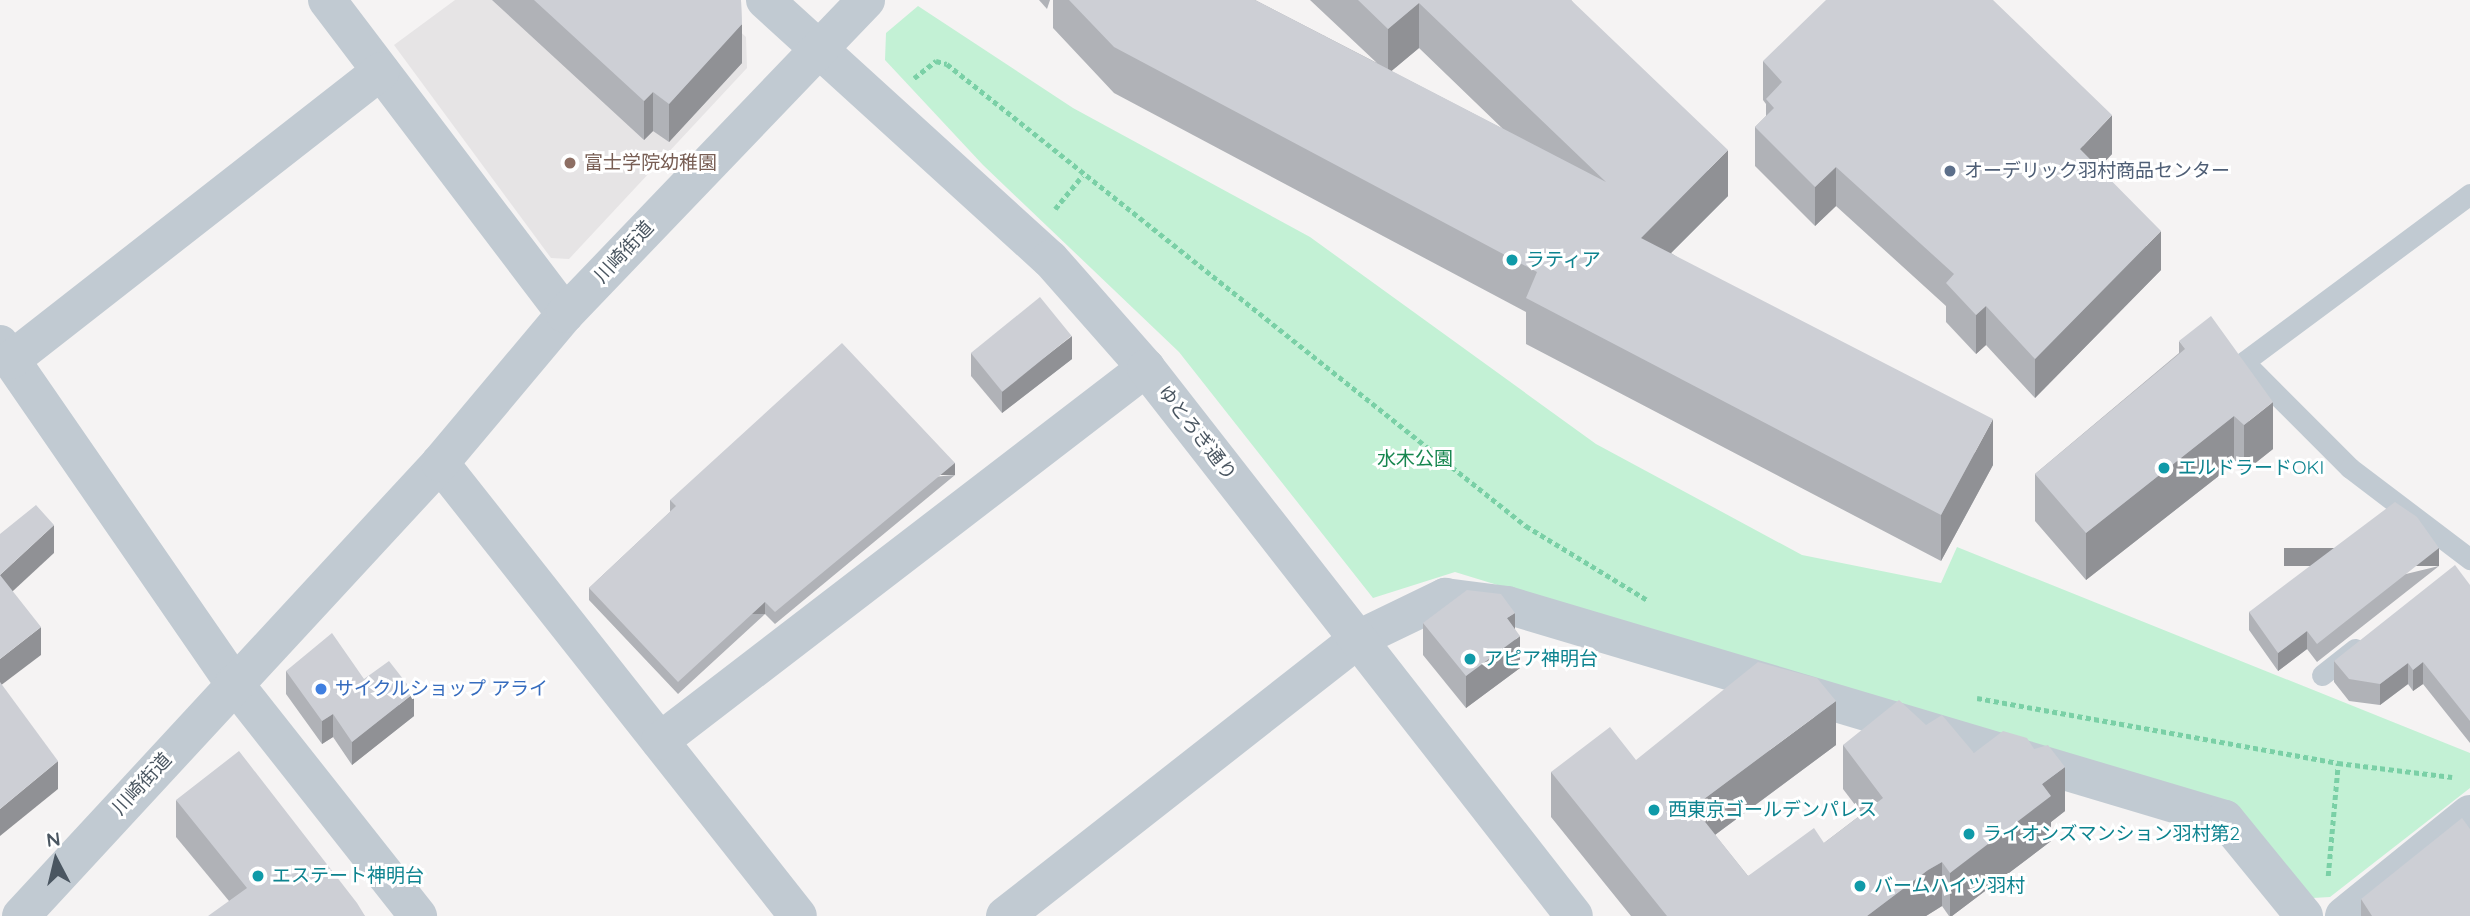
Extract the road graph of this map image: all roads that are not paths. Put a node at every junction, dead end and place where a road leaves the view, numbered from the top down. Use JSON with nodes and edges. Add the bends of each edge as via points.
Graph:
{"nodes":[{"id":1,"x":327,"y":0,"type":"edge"},
{"id":2,"x":765,"y":0,"type":"edge"},
{"id":3,"x":866,"y":0,"type":"edge"},
{"id":4,"x":816,"y":48,"type":"junction"},
{"id":5,"x":381,"y":71,"type":"junction"},
{"id":6,"x":2470,"y":194,"type":"edge"},
{"id":7,"x":565,"y":314,"type":"junction"},
{"id":8,"x":5,"y":352,"type":"edge"},
{"id":9,"x":1146,"y":368,"type":"junction"},
{"id":10,"x":440,"y":463,"type":"junction"},
{"id":11,"x":2470,"y":559,"type":"edge"},
{"id":12,"x":2448,"y":575,"type":"edge"},
{"id":13,"x":2374,"y":633,"type":"edge"},
{"id":14,"x":1359,"y":639,"type":"junction"},
{"id":15,"x":2322,"y":675,"type":"dead end"},
{"id":16,"x":234,"y":683,"type":"junction"},
{"id":17,"x":660,"y":741,"type":"junction"},
{"id":18,"x":2470,"y":814,"type":"edge"},
{"id":19,"x":21,"y":916,"type":"edge"},
{"id":20,"x":418,"y":916,"type":"edge"},
{"id":21,"x":798,"y":916,"type":"edge"},
{"id":22,"x":1005,"y":916,"type":"edge"},
{"id":23,"x":1574,"y":916,"type":"edge"},
{"id":24,"x":2304,"y":916,"type":"edge"},
{"id":25,"x":2344,"y":916,"type":"edge"}],
"edges":[{"from":1,"to":5,"type":"street"},
{"from":2,"to":4,"type":"street","name":"ゆとろぎ通り"},
{"from":3,"to":4,"type":"street","name":"川崎街道"},
{"from":4,"to":7,"type":"street","name":"川崎街道"},
{"from":4,"to":9,"type":"street","name":"ゆとろぎ通り","via":[[1050,258]]},
{"from":5,"to":7,"type":"street"},
{"from":5,"to":8,"type":"street"},
{"from":6,"to":11,"type":"lane","via":[[2244,362],[2350,468]]},
{"from":7,"to":10,"type":"street","name":"川崎街道"},
{"from":8,"to":16,"type":"street"},
{"from":9,"to":14,"type":"street","name":"ゆとろぎ通り"},
{"from":9,"to":17,"type":"street"},
{"from":10,"to":16,"type":"street","name":"川崎街道"},
{"from":10,"to":17,"type":"street"},
{"from":11,"to":12,"type":"lane"},
{"from":13,"to":15,"type":"lane"},
{"from":14,"to":22,"type":"street"},
{"from":14,"to":23,"type":"street","name":"ゆとろぎ通り"},
{"from":14,"to":24,"type":"street","via":[[1445,597],[1507,605],[1727,668],[2225,819]]},
{"from":16,"to":19,"type":"street","name":"川崎街道"},
{"from":16,"to":20,"type":"street"},
{"from":17,"to":21,"type":"street"},
{"from":18,"to":25,"type":"street"}]}
